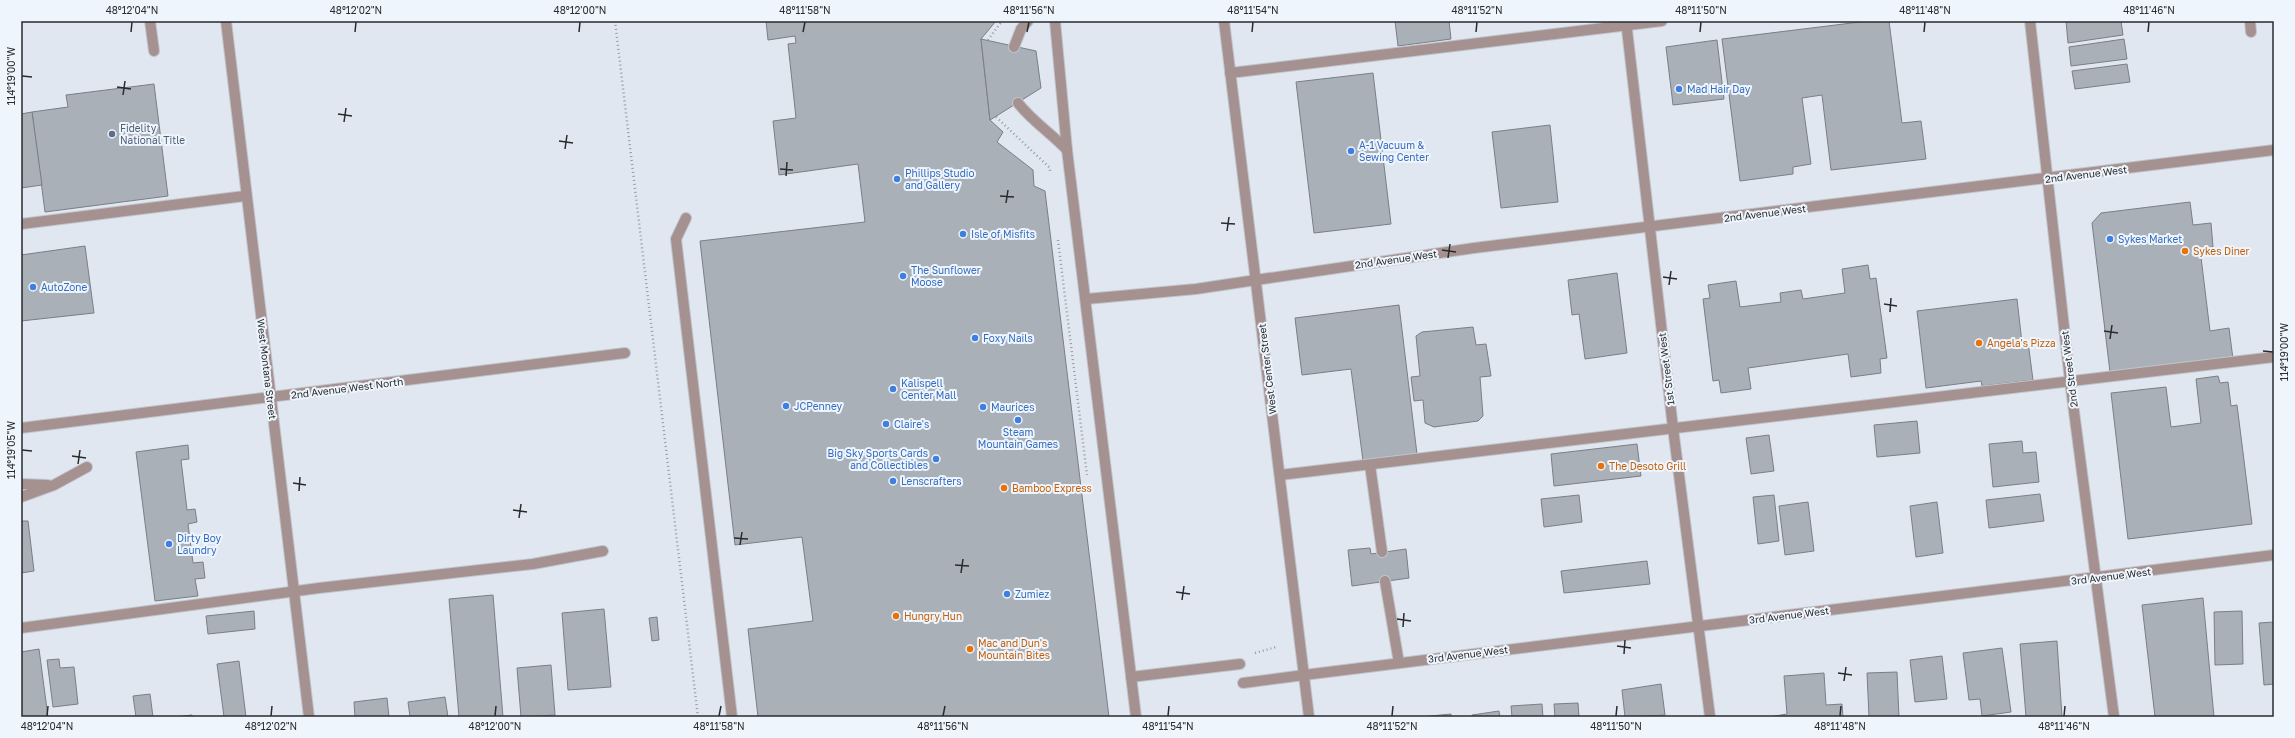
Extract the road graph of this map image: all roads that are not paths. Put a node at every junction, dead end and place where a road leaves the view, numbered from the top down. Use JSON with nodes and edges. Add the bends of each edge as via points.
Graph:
{"nodes":[{"id":1,"x":150,"y":21,"type":"edge"},
{"id":2,"x":226,"y":21,"type":"edge"},
{"id":3,"x":1028,"y":21,"type":"edge"},
{"id":4,"x":1055,"y":21,"type":"edge"},
{"id":5,"x":1224,"y":21,"type":"edge"},
{"id":6,"x":1662,"y":21,"type":"edge"},
{"id":7,"x":2030,"y":21,"type":"edge"},
{"id":8,"x":2250,"y":21,"type":"edge"},
{"id":9,"x":1626,"y":23,"type":"edge"},
{"id":10,"x":2251,"y":32,"type":"dead end"},
{"id":11,"x":1014,"y":47,"type":"dead end"},
{"id":12,"x":154,"y":51,"type":"dead end"},
{"id":13,"x":1230,"y":73,"type":"junction"},
{"id":14,"x":1018,"y":103,"type":"dead end"},
{"id":15,"x":1067,"y":150,"type":"junction"},
{"id":16,"x":2274,"y":150,"type":"edge"},
{"id":17,"x":2048,"y":178,"type":"junction"},
{"id":18,"x":245,"y":196,"type":"junction"},
{"id":19,"x":686,"y":218,"type":"dead end"},
{"id":20,"x":21,"y":224,"type":"edge"},
{"id":21,"x":1649,"y":227,"type":"junction"},
{"id":22,"x":1256,"y":280,"type":"junction"},
{"id":23,"x":1086,"y":299,"type":"junction"},
{"id":24,"x":625,"y":353,"type":"dead end"},
{"id":25,"x":2274,"y":357,"type":"edge"},
{"id":26,"x":2070,"y":381,"type":"junction"},
{"id":27,"x":270,"y":397,"type":"junction"},
{"id":28,"x":21,"y":428,"type":"edge"},
{"id":29,"x":1673,"y":428,"type":"junction"},
{"id":30,"x":1370,"y":464,"type":"junction"},
{"id":31,"x":87,"y":467,"type":"dead end"},
{"id":32,"x":1280,"y":475,"type":"junction"},
{"id":33,"x":21,"y":484,"type":"edge"},
{"id":34,"x":54,"y":485,"type":"junction"},
{"id":35,"x":21,"y":492,"type":"edge"},
{"id":36,"x":21,"y":497,"type":"edge"},
{"id":37,"x":603,"y":551,"type":"dead end"},
{"id":38,"x":1382,"y":552,"type":"dead end"},
{"id":39,"x":2274,"y":555,"type":"edge"},
{"id":40,"x":2095,"y":578,"type":"junction"},
{"id":41,"x":1385,"y":581,"type":"dead end"},
{"id":42,"x":294,"y":592,"type":"junction"},
{"id":43,"x":1698,"y":626,"type":"junction"},
{"id":44,"x":21,"y":628,"type":"edge"},
{"id":45,"x":1399,"y":663,"type":"junction"},
{"id":46,"x":1240,"y":664,"type":"dead end"},
{"id":47,"x":1304,"y":675,"type":"junction"},
{"id":48,"x":1131,"y":676,"type":"junction"},
{"id":49,"x":1243,"y":683,"type":"dead end"},
{"id":50,"x":309,"y":717,"type":"edge"},
{"id":51,"x":732,"y":717,"type":"edge"},
{"id":52,"x":1136,"y":717,"type":"edge"},
{"id":53,"x":1309,"y":717,"type":"edge"},
{"id":54,"x":1710,"y":717,"type":"edge"},
{"id":55,"x":2114,"y":717,"type":"edge"}],
"edges":[{"from":1,"to":12,"type":"street"},
{"from":2,"to":18,"type":"street","name":"West Montana Street"},
{"from":3,"to":11,"type":"street","via":[[1021,29]]},
{"from":4,"to":15,"type":"street"},
{"from":5,"to":13,"type":"street","name":"West Center Street"},
{"from":6,"to":9,"type":"street"},
{"from":7,"to":17,"type":"street","name":"2nd Street West"},
{"from":8,"to":10,"type":"street"},
{"from":9,"to":13,"type":"street"},
{"from":9,"to":21,"type":"street","name":"1st Street West"},
{"from":13,"to":22,"type":"street","name":"West Center Street"},
{"from":14,"to":15,"type":"street","via":[[1030,118],[1054,136]]},
{"from":15,"to":23,"type":"street"},
{"from":16,"to":17,"type":"street","name":"2nd Avenue West"},
{"from":17,"to":21,"type":"street","name":"2nd Avenue West"},
{"from":17,"to":26,"type":"street","name":"2nd Street West"},
{"from":18,"to":20,"type":"street"},
{"from":18,"to":27,"type":"street","name":"West Montana Street"},
{"from":19,"to":51,"type":"street","via":[[676,239]]},
{"from":21,"to":22,"type":"street","name":"2nd Avenue West","via":[[1474,248]]},
{"from":21,"to":29,"type":"street","name":"1st Street West"},
{"from":22,"to":23,"type":"street","name":"2nd Avenue West","via":[[1196,289]]},
{"from":22,"to":32,"type":"street","name":"West Center Street"},
{"from":23,"to":48,"type":"street"},
{"from":24,"to":27,"type":"street","name":"2nd Avenue West North"},
{"from":25,"to":26,"type":"street"},
{"from":26,"to":29,"type":"street"},
{"from":26,"to":40,"type":"street","name":"2nd Street West"},
{"from":27,"to":28,"type":"street","name":"2nd Avenue West North"},
{"from":27,"to":42,"type":"street","name":"West Montana Street"},
{"from":29,"to":30,"type":"street"},
{"from":29,"to":43,"type":"street","name":"1st Street West"},
{"from":30,"to":32,"type":"street"},
{"from":30,"to":38,"type":"street"},
{"from":31,"to":34,"type":"street"},
{"from":32,"to":47,"type":"street","name":"West Center Street"},
{"from":33,"to":34,"type":"street"},
{"from":34,"to":35,"type":"street"},
{"from":34,"to":36,"type":"street"},
{"from":37,"to":42,"type":"street","via":[[533,564]]},
{"from":39,"to":40,"type":"street","name":"3rd Avenue West"},
{"from":40,"to":43,"type":"street","name":"3rd Avenue West"},
{"from":40,"to":55,"type":"street","name":"2nd Street West"},
{"from":41,"to":45,"type":"street"},
{"from":42,"to":44,"type":"street"},
{"from":42,"to":50,"type":"street","name":"West Montana Street"},
{"from":43,"to":45,"type":"street","name":"3rd Avenue West"},
{"from":43,"to":54,"type":"street","name":"1st Street West"},
{"from":45,"to":47,"type":"street","name":"3rd Avenue West"},
{"from":46,"to":48,"type":"street"},
{"from":47,"to":49,"type":"street","name":"3rd Avenue West"},
{"from":47,"to":53,"type":"street","name":"West Center Street"},
{"from":48,"to":52,"type":"street"}]}
